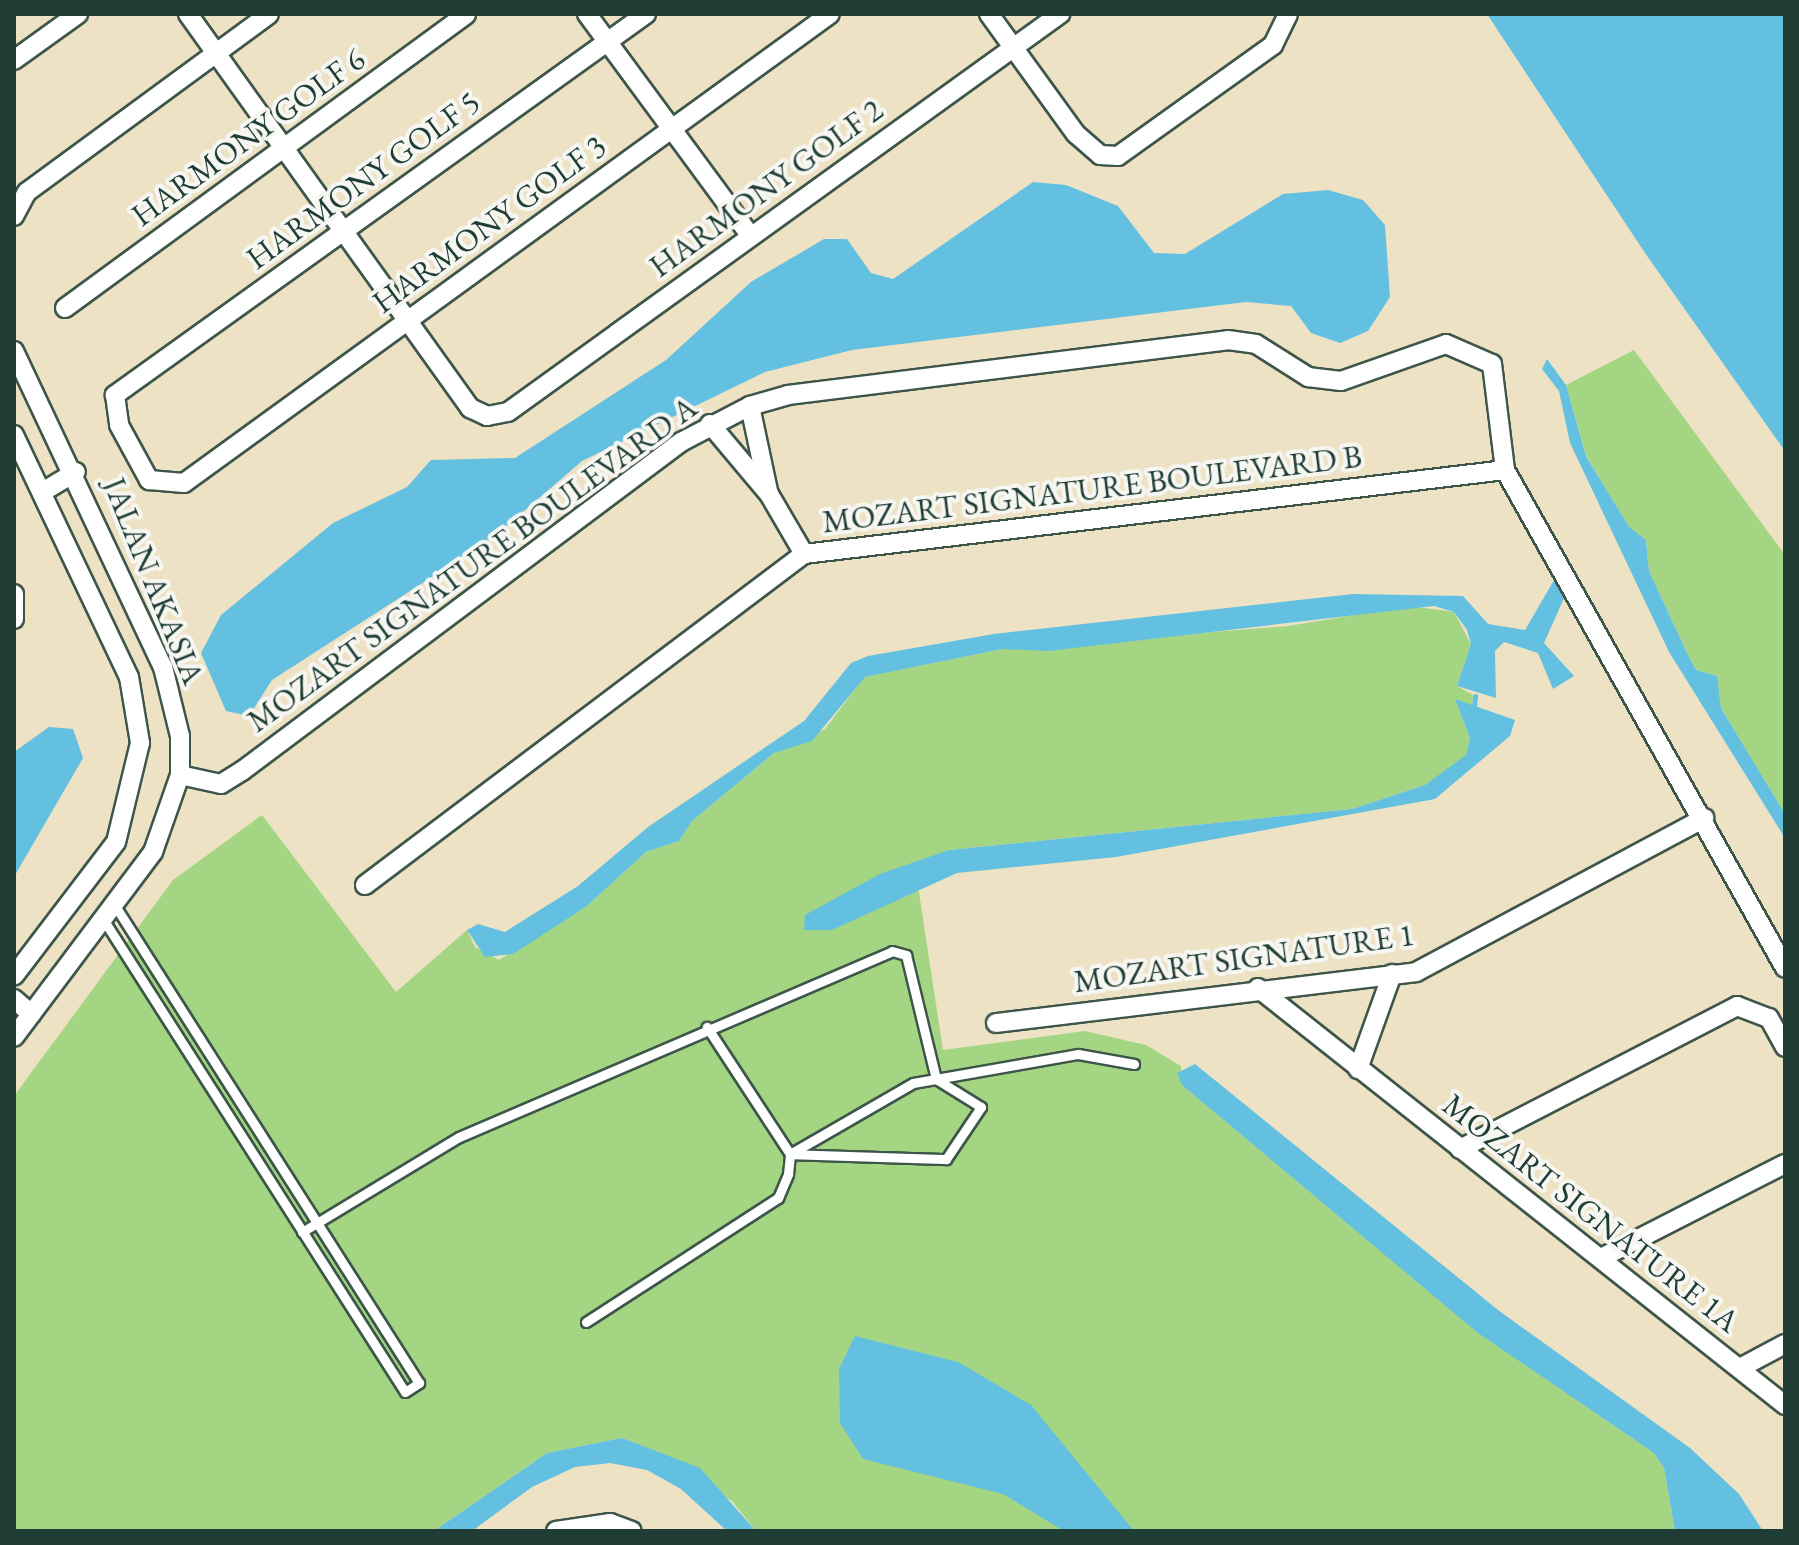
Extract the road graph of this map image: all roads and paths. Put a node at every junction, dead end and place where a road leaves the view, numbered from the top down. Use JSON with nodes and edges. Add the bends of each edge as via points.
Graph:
{"nodes":[{"id":1,"x":78,"y":14,"type":"edge"},
{"id":2,"x":188,"y":14,"type":"edge"},
{"id":3,"x":269,"y":14,"type":"edge"},
{"id":4,"x":466,"y":14,"type":"edge"},
{"id":5,"x":587,"y":14,"type":"edge"},
{"id":6,"x":646,"y":14,"type":"edge"},
{"id":7,"x":830,"y":14,"type":"edge"},
{"id":8,"x":989,"y":14,"type":"edge"},
{"id":9,"x":1060,"y":14,"type":"edge"},
{"id":10,"x":1288,"y":20,"type":"edge"},
{"id":11,"x":607,"y":42,"type":"junction"},
{"id":12,"x":1013,"y":48,"type":"junction"},
{"id":13,"x":216,"y":53,"type":"junction"},
{"id":14,"x":14,"y":60,"type":"edge"},
{"id":15,"x":672,"y":129,"type":"junction"},
{"id":16,"x":284,"y":147,"type":"junction"},
{"id":17,"x":20,"y":192,"type":"edge"},
{"id":18,"x":14,"y":216,"type":"edge"},
{"id":19,"x":343,"y":231,"type":"junction"},
{"id":20,"x":750,"y":235,"type":"junction"},
{"id":21,"x":65,"y":308,"type":"dead end"},
{"id":22,"x":408,"y":321,"type":"junction"},
{"id":23,"x":14,"y":351,"type":"edge"},
{"id":24,"x":750,"y":406,"type":"junction"},
{"id":25,"x":710,"y":424,"type":"junction"},
{"id":26,"x":14,"y":435,"type":"edge"},
{"id":27,"x":1505,"y":470,"type":"junction"},
{"id":28,"x":76,"y":472,"type":"junction"},
{"id":29,"x":184,"y":483,"type":"joint"},
{"id":30,"x":44,"y":491,"type":"junction"},
{"id":31,"x":769,"y":494,"type":"junction"},
{"id":32,"x":804,"y":554,"type":"junction"},
{"id":33,"x":180,"y":775,"type":"junction"},
{"id":34,"x":1705,"y":818,"type":"junction"},
{"id":35,"x":365,"y":885,"type":"dead end"},
{"id":36,"x":108,"y":911,"type":"junction"},
{"id":37,"x":1785,"y":968,"type":"edge"},
{"id":38,"x":1392,"y":974,"type":"junction"},
{"id":39,"x":14,"y":976,"type":"edge"},
{"id":40,"x":1258,"y":988,"type":"junction"},
{"id":41,"x":14,"y":999,"type":"edge"},
{"id":42,"x":31,"y":1014,"type":"junction"},
{"id":43,"x":996,"y":1023,"type":"dead end"},
{"id":44,"x":707,"y":1027,"type":"junction"},
{"id":45,"x":14,"y":1037,"type":"edge"},
{"id":46,"x":1785,"y":1047,"type":"edge"},
{"id":47,"x":1134,"y":1064,"type":"dead end"},
{"id":48,"x":1358,"y":1069,"type":"junction"},
{"id":49,"x":936,"y":1079,"type":"junction"},
{"id":50,"x":1460,"y":1149,"type":"junction"},
{"id":51,"x":790,"y":1154,"type":"junction"},
{"id":52,"x":1785,"y":1164,"type":"edge"},
{"id":53,"x":317,"y":1223,"type":"junction"},
{"id":54,"x":302,"y":1232,"type":"junction"},
{"id":55,"x":1601,"y":1258,"type":"junction"},
{"id":56,"x":586,"y":1322,"type":"dead end"},
{"id":57,"x":1785,"y":1344,"type":"edge"},
{"id":58,"x":1740,"y":1368,"type":"junction"},
{"id":59,"x":1785,"y":1405,"type":"edge"},
{"id":60,"x":556,"y":1531,"type":"edge"},
{"id":61,"x":632,"y":1531,"type":"edge"}],
"edges":[{"from":1,"to":14,"type":"street"},
{"from":2,"to":13,"type":"street"},
{"from":3,"to":13,"type":"street"},
{"from":4,"to":16,"type":"street","name":"HARMONY GOLF 6"},
{"from":5,"to":11,"type":"street"},
{"from":6,"to":11,"type":"street","name":"HARMONY GOLF 5"},
{"from":7,"to":15,"type":"street","name":"HARMONY GOLF 3"},
{"from":8,"to":12,"type":"street"},
{"from":9,"to":12,"type":"street","name":"HARMONY GOLF 2"},
{"from":10,"to":12,"type":"street","via":[[1273,45],[1118,156],[1100,155],[1076,134]]},
{"from":11,"to":15,"type":"street"},
{"from":11,"to":19,"type":"street","name":"HARMONY GOLF 5"},
{"from":12,"to":20,"type":"street","name":"HARMONY GOLF 2"},
{"from":13,"to":16,"type":"street"},
{"from":13,"to":17,"type":"street"},
{"from":15,"to":20,"type":"street"},
{"from":15,"to":22,"type":"street","name":"HARMONY GOLF 3"},
{"from":16,"to":19,"type":"street"},
{"from":16,"to":21,"type":"street","name":"HARMONY GOLF 6"},
{"from":17,"to":18,"type":"street"},
{"from":19,"to":22,"type":"street"},
{"from":19,"to":29,"type":"street","name":"HARMONY GOLF 5","via":[[115,395],[119,425],[149,480]]},
{"from":20,"to":22,"type":"street","name":"HARMONY GOLF 2","via":[[508,412],[470,408]]},
{"from":22,"to":29,"type":"street","name":"HARMONY GOLF 3"},
{"from":23,"to":28,"type":"street","name":"JALAN AKASIA"},
{"from":24,"to":25,"type":"street","name":"MOZART SIGNATURE BOULEVARD A"},
{"from":24,"to":27,"type":"street","name":"MOZART SIGNATURE BOULEVARD A","via":[[788,395],[1228,340],[1256,344],[1308,377],[1341,381],[1446,344],[1492,364]]},
{"from":24,"to":31,"type":"street"},
{"from":25,"to":31,"type":"street"},
{"from":25,"to":33,"type":"street","name":"MOZART SIGNATURE BOULEVARD A","via":[[242,771],[221,784]]},
{"from":26,"to":30,"type":"street","name":"JALAN AKASIA"},
{"from":27,"to":32,"type":"street","name":"MOZART SIGNATURE BOULEVARD B"},
{"from":27,"to":34,"type":"street","name":"MOZART SIGNATURE BOULEVARD A"},
{"from":28,"to":30,"type":"street"},
{"from":28,"to":33,"type":"street","name":"JALAN AKASIA","via":[[163,667],[180,736]]},
{"from":30,"to":39,"type":"street","name":"JALAN AKASIA","via":[[129,677],[140,743],[116,842]]},
{"from":31,"to":32,"type":"street"},
{"from":32,"to":35,"type":"street","name":"MOZART SIGNATURE BOULEVARD B"},
{"from":33,"to":36,"type":"street","name":"JALAN AKASIA","via":[[153,852]]},
{"from":34,"to":37,"type":"street","name":"MOZART SIGNATURE BOULEVARD A"},
{"from":34,"to":38,"type":"street","name":"MOZART SIGNATURE 1","via":[[1416,972]]},
{"from":36,"to":42,"type":"street","name":"JALAN AKASIA"},
{"from":36,"to":53,"type":"lane"},
{"from":36,"to":54,"type":"lane"},
{"from":38,"to":40,"type":"street","name":"MOZART SIGNATURE 1"},
{"from":38,"to":48,"type":"street"},
{"from":40,"to":43,"type":"street","name":"MOZART SIGNATURE 1"},
{"from":40,"to":48,"type":"street","name":"MOZART SIGNATURE 1A"},
{"from":41,"to":42,"type":"street"},
{"from":42,"to":45,"type":"street","name":"JALAN AKASIA"},
{"from":44,"to":49,"type":"lane","via":[[892,951],[913,961]]},
{"from":44,"to":51,"type":"lane"},
{"from":44,"to":53,"type":"lane","via":[[416,1158]]},
{"from":46,"to":50,"type":"street","via":[[1769,1018],[1737,1006]]},
{"from":47,"to":49,"type":"lane","via":[[1078,1054]]},
{"from":48,"to":50,"type":"street","name":"MOZART SIGNATURE 1A"},
{"from":49,"to":51,"type":"lane","via":[[889,1091]]},
{"from":49,"to":51,"type":"lane","via":[[981,1107],[946,1159]]},
{"from":50,"to":55,"type":"street","name":"MOZART SIGNATURE 1A"},
{"from":51,"to":56,"type":"lane","via":[[778,1198]]},
{"from":52,"to":55,"type":"street"},
{"from":53,"to":54,"type":"lane"},
{"from":53,"to":54,"type":"lane","via":[[419,1383],[412,1388],[405,1392]]},
{"from":55,"to":58,"type":"street","name":"MOZART SIGNATURE 1A"},
{"from":57,"to":58,"type":"street"},
{"from":58,"to":59,"type":"street","name":"MOZART SIGNATURE 1A"},
{"from":60,"to":61,"type":"street","via":[[610,1523]]}]}
